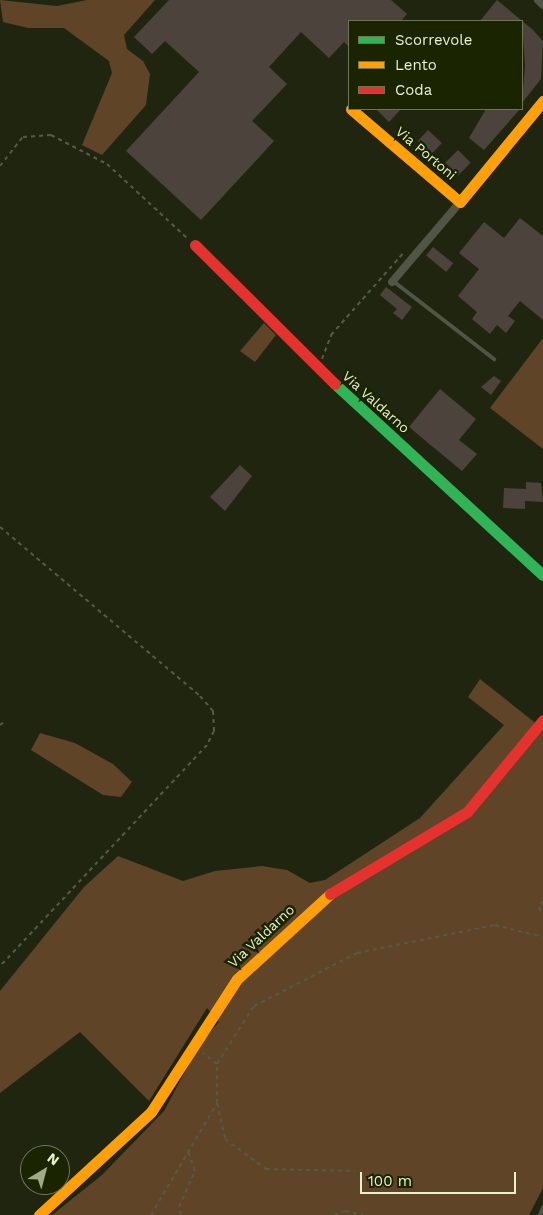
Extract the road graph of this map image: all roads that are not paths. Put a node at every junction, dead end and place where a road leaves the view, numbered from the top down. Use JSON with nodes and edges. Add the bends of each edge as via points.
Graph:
{"nodes":[{"id":1,"x":538,"y":0,"type":"edge"},
{"id":2,"x":543,"y":4,"type":"edge"},
{"id":3,"x":543,"y":101,"type":"edge"},
{"id":4,"x":351,"y":110,"type":"edge"},
{"id":5,"x":460,"y":202,"type":"junction"},
{"id":6,"x":195,"y":245,"type":"road end"},
{"id":7,"x":392,"y":282,"type":"joint"},
{"id":8,"x":494,"y":358,"type":"dead end"},
{"id":9,"x":543,"y":575,"type":"edge"},
{"id":10,"x":543,"y":720,"type":"edge"},
{"id":11,"x":543,"y":1208,"type":"edge"},
{"id":12,"x":39,"y":1215,"type":"edge"},
{"id":13,"x":540,"y":1215,"type":"edge"}],
"edges":[{"from":1,"to":2,"type":"street"},
{"from":3,"to":5,"type":"street","name":"Via Portoni"},
{"from":4,"to":5,"type":"street","name":"Via Portoni"},
{"from":5,"to":7,"type":"street","name":"Via Portoni"},
{"from":6,"to":9,"type":"street","name":"Via Valdarno","via":[[320,371]]},
{"from":7,"to":8,"type":"lane"},
{"from":10,"to":12,"type":"street","name":"Via Valdarno","via":[[467,812],[329,895],[237,979],[191,1043],[151,1112]]},
{"from":11,"to":13,"type":"lane"}]}
